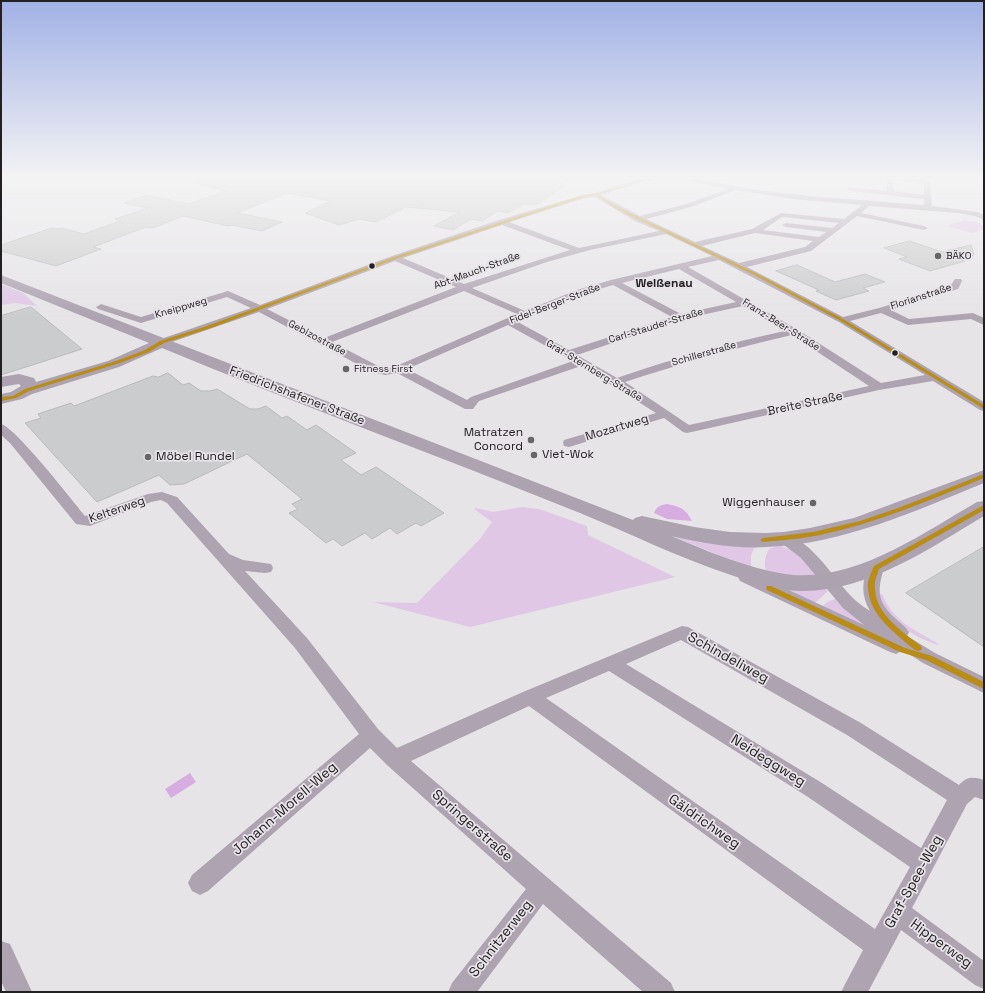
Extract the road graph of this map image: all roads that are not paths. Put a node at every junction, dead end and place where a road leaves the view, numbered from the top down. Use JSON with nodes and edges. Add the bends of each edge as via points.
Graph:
{"nodes":[{"id":1,"x":492,"y":225,"type":"edge"},
{"id":2,"x":511,"y":225,"type":"edge"},
{"id":3,"x":652,"y":225,"type":"edge"},
{"id":4,"x":763,"y":225,"type":"edge"},
{"id":5,"x":795,"y":225,"type":"edge"},
{"id":6,"x":839,"y":225,"type":"edge"},
{"id":7,"x":911,"y":225,"type":"edge"},
{"id":8,"x":924,"y":228,"type":"dead end"},
{"id":9,"x":833,"y":230,"type":"junction"},
{"id":10,"x":755,"y":231,"type":"junction"},
{"id":11,"x":666,"y":232,"type":"junction"},
{"id":12,"x":821,"y":240,"type":"junction"},
{"id":13,"x":694,"y":245,"type":"junction"},
{"id":14,"x":578,"y":250,"type":"junction"},
{"id":15,"x":720,"y":257,"type":"junction"},
{"id":16,"x":395,"y":258,"type":"junction"},
{"id":17,"x":739,"y":266,"type":"junction"},
{"id":18,"x":682,"y":267,"type":"junction"},
{"id":19,"x":1,"y":279,"type":"edge"},
{"id":20,"x":958,"y":281,"type":"dead end"},
{"id":21,"x":614,"y":282,"type":"junction"},
{"id":22,"x":464,"y":287,"type":"junction"},
{"id":23,"x":744,"y":303,"type":"junction"},
{"id":24,"x":102,"y":308,"type":"dead end"},
{"id":25,"x":259,"y":308,"type":"junction"},
{"id":26,"x":882,"y":310,"type":"junction"},
{"id":27,"x":525,"y":314,"type":"junction"},
{"id":28,"x":680,"y":317,"type":"junction"},
{"id":29,"x":842,"y":320,"type":"junction"},
{"id":30,"x":508,"y":321,"type":"junction"},
{"id":31,"x":984,"y":322,"type":"edge"},
{"id":32,"x":116,"y":324,"type":"junction"},
{"id":33,"x":794,"y":332,"type":"junction"},
{"id":34,"x":162,"y":342,"type":"junction"},
{"id":35,"x":324,"y":342,"type":"junction"},
{"id":36,"x":569,"y":354,"type":"junction"},
{"id":37,"x":197,"y":357,"type":"junction"},
{"id":38,"x":116,"y":360,"type":"junction"},
{"id":39,"x":582,"y":362,"type":"junction"},
{"id":40,"x":398,"y":369,"type":"junction"},
{"id":41,"x":934,"y":377,"type":"junction"},
{"id":42,"x":1,"y":382,"type":"edge"},
{"id":43,"x":615,"y":382,"type":"junction"},
{"id":44,"x":27,"y":386,"type":"junction"},
{"id":45,"x":879,"y":387,"type":"junction"},
{"id":46,"x":1,"y":400,"type":"edge"},
{"id":47,"x":984,"y":407,"type":"edge"},
{"id":48,"x":665,"y":414,"type":"junction"},
{"id":49,"x":678,"y":423,"type":"joint"},
{"id":50,"x":1,"y":428,"type":"edge"},
{"id":51,"x":569,"y":443,"type":"dead end"},
{"id":52,"x":984,"y":476,"type":"edge"},
{"id":53,"x":984,"y":507,"type":"edge"},
{"id":54,"x":595,"y":511,"type":"junction"},
{"id":55,"x":785,"y":539,"type":"junction"},
{"id":56,"x":224,"y":558,"type":"junction"},
{"id":57,"x":709,"y":560,"type":"junction"},
{"id":58,"x":265,"y":568,"type":"dead end"},
{"id":59,"x":876,"y":568,"type":"junction"},
{"id":60,"x":830,"y":581,"type":"junction"},
{"id":61,"x":301,"y":642,"type":"joint"},
{"id":62,"x":929,"y":658,"type":"junction"},
{"id":63,"x":610,"y":663,"type":"junction"},
{"id":64,"x":984,"y":686,"type":"edge"},
{"id":65,"x":530,"y":697,"type":"junction"},
{"id":66,"x":371,"y":735,"type":"junction"},
{"id":67,"x":394,"y":759,"type":"junction"},
{"id":68,"x":984,"y":790,"type":"edge"},
{"id":69,"x":960,"y":797,"type":"junction"},
{"id":70,"x":924,"y":863,"type":"junction"},
{"id":71,"x":200,"y":883,"type":"dead end"},
{"id":72,"x":542,"y":887,"type":"junction"},
{"id":73,"x":897,"y":912,"type":"junction"},
{"id":74,"x":879,"y":946,"type":"junction"},
{"id":75,"x":1,"y":952,"type":"edge"},
{"id":76,"x":984,"y":976,"type":"edge"},
{"id":77,"x":19,"y":992,"type":"edge"},
{"id":78,"x":461,"y":992,"type":"edge"},
{"id":79,"x":662,"y":992,"type":"edge"},
{"id":80,"x":854,"y":992,"type":"edge"}],
"edges":[{"from":1,"to":16,"type":"street"},
{"from":2,"to":14,"type":"street"},
{"from":3,"to":11,"type":"street"},
{"from":4,"to":10,"type":"street"},
{"from":5,"to":9,"type":"street"},
{"from":6,"to":9,"type":"street"},
{"from":7,"to":8,"type":"street"},
{"from":9,"to":12,"type":"street"},
{"from":10,"to":12,"type":"street"},
{"from":10,"to":13,"type":"street"},
{"from":11,"to":13,"type":"street"},
{"from":11,"to":14,"type":"street","name":"Abt-Mauch-Straße"},
{"from":12,"to":17,"type":"street","via":[[808,249]]},
{"from":13,"to":15,"type":"street"},
{"from":14,"to":22,"type":"street","name":"Abt-Mauch-Straße"},
{"from":15,"to":17,"type":"street"},
{"from":15,"to":18,"type":"street","name":"Fidel-Berger-Straße"},
{"from":16,"to":22,"type":"street"},
{"from":16,"to":25,"type":"street"},
{"from":17,"to":29,"type":"street"},
{"from":18,"to":21,"type":"street","name":"Fidel-Berger-Straße"},
{"from":18,"to":23,"type":"street","name":"Franz-Beer-Straße"},
{"from":19,"to":32,"type":"main road","name":"Friedrichshafener Straße"},
{"from":20,"to":26,"type":"street","name":"Florianstraße","via":[[955,287],[950,289]]},
{"from":21,"to":27,"type":"street","name":"Fidel-Berger-Straße","via":[[580,292]]},
{"from":21,"to":28,"type":"street"},
{"from":22,"to":27,"type":"street"},
{"from":22,"to":35,"type":"street","name":"Abt-Mauch-Straße"},
{"from":23,"to":28,"type":"street","name":"Carl-Stauder-Straße"},
{"from":23,"to":33,"type":"street","name":"Franz-Beer-Straße"},
{"from":24,"to":25,"type":"street","name":"Kneippweg","via":[[141,320],[228,294]]},
{"from":25,"to":34,"type":"street"},
{"from":25,"to":35,"type":"street","name":"Gebizostraße"},
{"from":26,"to":29,"type":"street","name":"Florianstraße"},
{"from":26,"to":31,"type":"street","name":"Florianstraße","via":[[908,322],[973,316]]},
{"from":27,"to":30,"type":"street","name":"Fidel-Berger-Straße"},
{"from":28,"to":36,"type":"street","name":"Carl-Stauder-Straße"},
{"from":29,"to":41,"type":"street"},
{"from":30,"to":36,"type":"street","name":"Graf-Sternberg-Straße"},
{"from":30,"to":40,"type":"street","name":"Fidel-Berger-Straße"},
{"from":32,"to":34,"type":"main road","name":"Friedrichshafener Straße"},
{"from":32,"to":38,"type":"main road","via":[[127,342]]},
{"from":33,"to":43,"type":"street","name":"Schillerstraße","via":[[738,344]]},
{"from":33,"to":45,"type":"street","name":"Franz-Beer-Straße"},
{"from":34,"to":37,"type":"main road","name":"Friedrichshafener Straße"},
{"from":34,"to":38,"type":"main road","via":[[147,351]]},
{"from":35,"to":40,"type":"street","name":"Gebizostraße","via":[[376,370],[385,372]]},
{"from":36,"to":39,"type":"street","name":"Graf-Sternberg-Straße"},
{"from":37,"to":38,"type":"main road","via":[[155,356]]},
{"from":37,"to":54,"type":"main road","name":"Friedrichshafener Straße"},
{"from":38,"to":44,"type":"main road"},
{"from":39,"to":40,"type":"street","via":[[475,398],[468,406]]},
{"from":39,"to":43,"type":"street","name":"Graf-Sternberg-Straße"},
{"from":41,"to":45,"type":"street","name":"Breite Straße"},
{"from":41,"to":47,"type":"street"},
{"from":42,"to":44,"type":"main road","via":[[13,379]]},
{"from":43,"to":48,"type":"street","name":"Graf-Sternberg-Straße"},
{"from":44,"to":46,"type":"main road","via":[[14,397]]},
{"from":45,"to":49,"type":"street","name":"Breite Straße","via":[[688,430]]},
{"from":48,"to":49,"type":"street","name":"Graf-Sternberg-Straße"},
{"from":48,"to":51,"type":"street","name":"Mozartweg"},
{"from":50,"to":56,"type":"street","name":"Kelterweg","via":[[14,440],[81,521],[90,521],[148,498],[162,496],[172,500]]},
{"from":52,"to":55,"type":"main road","name":"Friedrichshafener Straße","via":[[879,518]]},
{"from":53,"to":59,"type":"main road","name":"Friedrichshafener Straße"},
{"from":54,"to":55,"type":"main road","name":"Friedrichshafener Straße","via":[[686,533],[731,539]]},
{"from":54,"to":57,"type":"main road","name":"Friedrichshafener Straße"},
{"from":55,"to":60,"type":"street","via":[[806,554]]},
{"from":56,"to":58,"type":"street","name":"Kelterweg","via":[[241,565]]},
{"from":56,"to":61,"type":"street","name":"Kelterweg"},
{"from":57,"to":60,"type":"main road","name":"Friedrichshafener Straße","via":[[762,577],[792,583]]},
{"from":57,"to":62,"type":"street","via":[[903,650]]},
{"from":59,"to":60,"type":"main road","name":"Friedrichshafener Straße"},
{"from":59,"to":62,"type":"street","via":[[871,588],[874,604],[885,619]]},
{"from":60,"to":62,"type":"street","via":[[849,604],[876,625]]},
{"from":61,"to":66,"type":"street","name":"Springerstraße"},
{"from":62,"to":64,"type":"street"},
{"from":63,"to":65,"type":"street","name":"Schindeliweg"},
{"from":63,"to":69,"type":"street","name":"Schindeliweg","via":[[682,632],[854,729]]},
{"from":63,"to":70,"type":"street","name":"Neideggweg","via":[[815,790]]},
{"from":65,"to":67,"type":"street","name":"Schindeliweg"},
{"from":65,"to":74,"type":"street","name":"Gäldrichweg"},
{"from":66,"to":67,"type":"street","name":"Springerstraße"},
{"from":66,"to":71,"type":"street","name":"Johann-Morell-Weg"},
{"from":67,"to":72,"type":"street","name":"Springerstraße"},
{"from":68,"to":69,"type":"street","name":"Graf-Spee-Weg","via":[[972,786]]},
{"from":69,"to":70,"type":"street","name":"Graf-Spee-Weg"},
{"from":70,"to":73,"type":"street","name":"Graf-Spee-Weg"},
{"from":72,"to":78,"type":"street","name":"Schnitzerweg"},
{"from":72,"to":79,"type":"street","name":"Springerstraße"},
{"from":73,"to":74,"type":"street","name":"Graf-Spee-Weg"},
{"from":73,"to":76,"type":"street","name":"Hipperweg"},
{"from":74,"to":80,"type":"street","name":"Graf-Spee-Weg"},
{"from":75,"to":77,"type":"street"}]}
